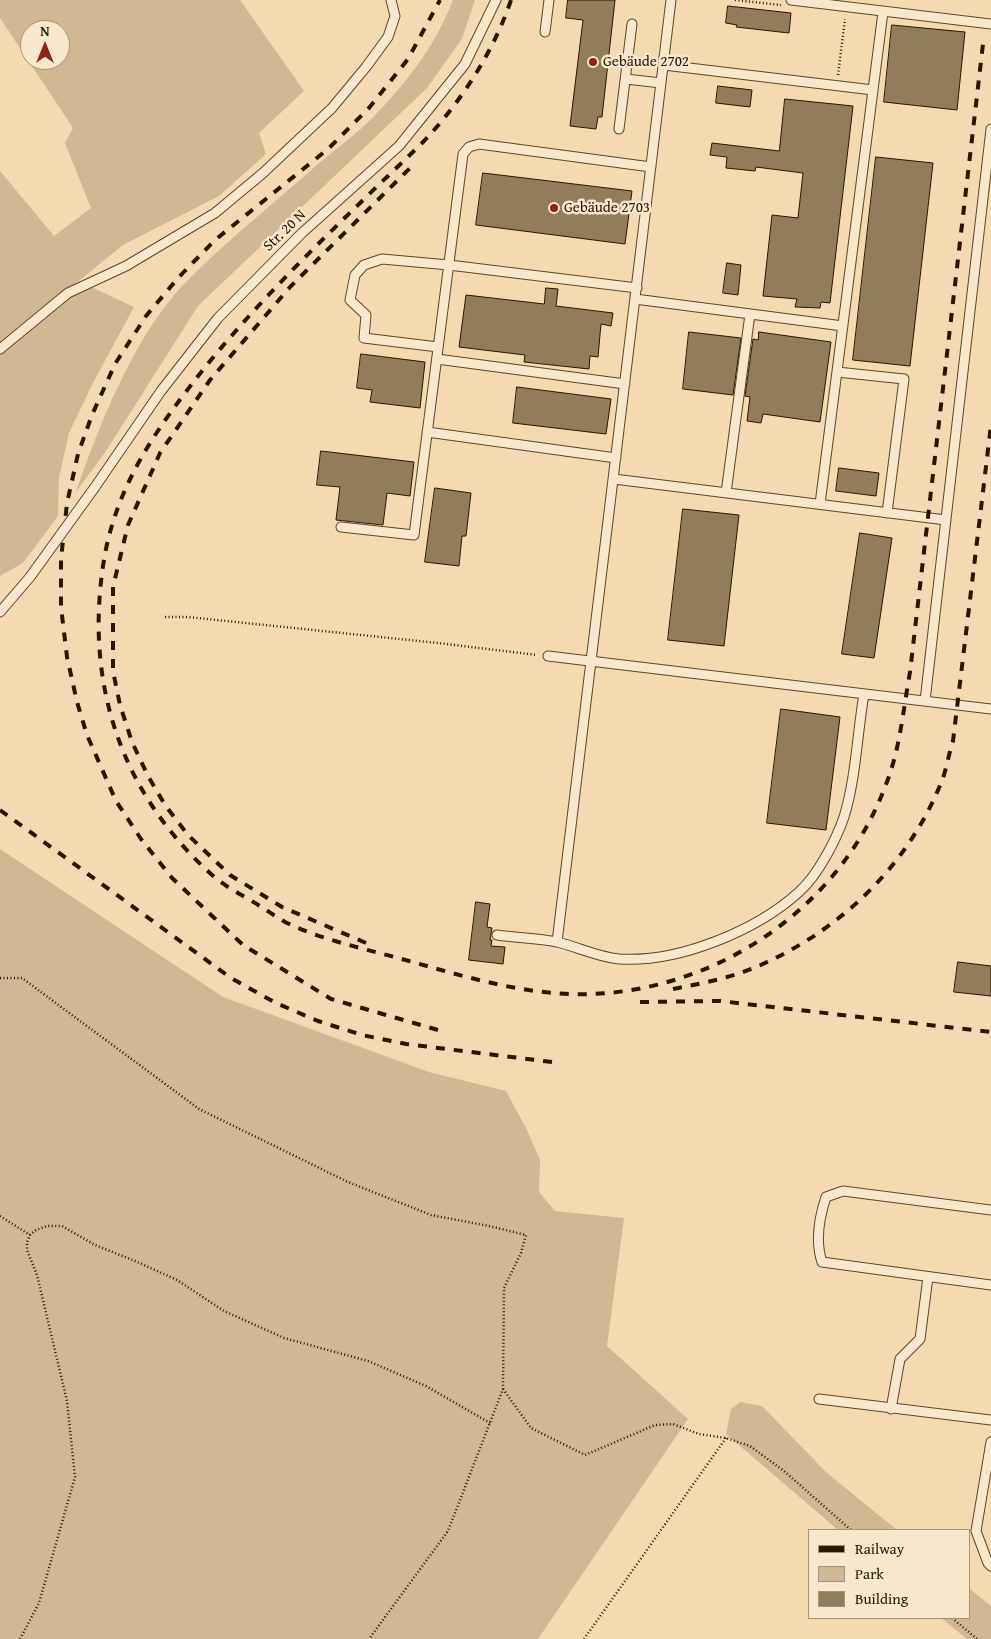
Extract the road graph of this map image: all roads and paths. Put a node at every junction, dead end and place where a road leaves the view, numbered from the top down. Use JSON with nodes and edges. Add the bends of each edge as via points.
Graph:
{"nodes":[{"id":1,"x":391,"y":0,"type":"edge"},
{"id":2,"x":496,"y":0,"type":"edge"},
{"id":3,"x":549,"y":0,"type":"edge"},
{"id":4,"x":671,"y":0,"type":"edge"},
{"id":5,"x":791,"y":0,"type":"edge"},
{"id":6,"x":883,"y":12,"type":"junction"},
{"id":7,"x":632,"y":24,"type":"dead end"},
{"id":8,"x":991,"y":24,"type":"edge"},
{"id":9,"x":544,"y":32,"type":"dead end"},
{"id":10,"x":664,"y":65,"type":"junction"},
{"id":11,"x":626,"y":79,"type":"junction"},
{"id":12,"x":661,"y":83,"type":"junction"},
{"id":13,"x":873,"y":90,"type":"junction"},
{"id":14,"x":991,"y":129,"type":"edge"},
{"id":15,"x":619,"y":130,"type":"dead end"},
{"id":16,"x":651,"y":167,"type":"junction"},
{"id":17,"x":449,"y":265,"type":"junction"},
{"id":18,"x":637,"y":288,"type":"junction"},
{"id":19,"x":635,"y":300,"type":"junction"},
{"id":20,"x":750,"y":314,"type":"junction"},
{"id":21,"x":843,"y":326,"type":"junction"},
{"id":22,"x":438,"y":347,"type":"junction"},
{"id":23,"x":0,"y":349,"type":"edge"},
{"id":24,"x":437,"y":359,"type":"junction"},
{"id":25,"x":837,"y":372,"type":"junction"},
{"id":26,"x":625,"y":384,"type":"junction"},
{"id":27,"x":427,"y":432,"type":"junction"},
{"id":28,"x":616,"y":458,"type":"junction"},
{"id":29,"x":614,"y":479,"type":"junction"},
{"id":30,"x":726,"y":493,"type":"junction"},
{"id":31,"x":820,"y":504,"type":"junction"},
{"id":32,"x":888,"y":513,"type":"junction"},
{"id":33,"x":946,"y":520,"type":"junction"},
{"id":34,"x":342,"y":527,"type":"dead end"},
{"id":35,"x":0,"y":612,"type":"edge"},
{"id":36,"x":165,"y":616,"type":"dead end"},
{"id":37,"x":548,"y":656,"type":"joint"},
{"id":38,"x":591,"y":662,"type":"junction"},
{"id":39,"x":864,"y":694,"type":"junction"},
{"id":40,"x":925,"y":701,"type":"junction"},
{"id":41,"x":991,"y":709,"type":"edge"},
{"id":42,"x":497,"y":935,"type":"dead end"},
{"id":43,"x":557,"y":942,"type":"junction"},
{"id":44,"x":0,"y":978,"type":"edge"},
{"id":45,"x":991,"y":1210,"type":"edge"},
{"id":46,"x":0,"y":1216,"type":"edge"},
{"id":47,"x":30,"y":1235,"type":"junction"},
{"id":48,"x":928,"y":1277,"type":"junction"},
{"id":49,"x":991,"y":1285,"type":"edge"},
{"id":50,"x":503,"y":1388,"type":"junction"},
{"id":51,"x":819,"y":1399,"type":"dead end"},
{"id":52,"x":891,"y":1409,"type":"junction"},
{"id":53,"x":991,"y":1420,"type":"edge"},
{"id":54,"x":490,"y":1423,"type":"junction"},
{"id":55,"x":726,"y":1438,"type":"junction"},
{"id":56,"x":991,"y":1442,"type":"edge"},
{"id":57,"x":850,"y":1529,"type":"edge"},
{"id":58,"x":991,"y":1566,"type":"edge"},
{"id":59,"x":953,"y":1619,"type":"edge"},
{"id":60,"x":20,"y":1639,"type":"edge"},
{"id":61,"x":369,"y":1639,"type":"edge"},
{"id":62,"x":584,"y":1639,"type":"edge"},
{"id":63,"x":977,"y":1639,"type":"edge"}],
"edges":[{"from":1,"to":23,"type":"lane","via":[[395,16],[388,37],[366,67],[332,108],[263,173],[216,213],[126,266],[68,293]]},
{"from":2,"to":35,"type":"lane","name":"Str. 20 N","bridge":true,"via":[[465,64],[399,146],[302,232],[218,318],[161,391],[30,577]]},
{"from":3,"to":9,"type":"lane"},
{"from":4,"to":10,"type":"lane"},
{"from":5,"to":6,"type":"lane"},
{"from":6,"to":8,"type":"lane"},
{"from":6,"to":13,"type":"lane"},
{"from":7,"to":11,"type":"lane"},
{"from":10,"to":12,"type":"lane"},
{"from":10,"to":13,"type":"lane"},
{"from":11,"to":12,"type":"lane"},
{"from":11,"to":15,"type":"lane"},
{"from":12,"to":16,"type":"lane"},
{"from":13,"to":21,"type":"lane"},
{"from":14,"to":33,"type":"lane"},
{"from":16,"to":17,"type":"lane","via":[[479,144],[469,147],[463,154]]},
{"from":16,"to":18,"type":"lane"},
{"from":17,"to":18,"type":"lane"},
{"from":17,"to":22,"type":"lane"},
{"from":17,"to":22,"type":"lane","via":[[382,259],[364,265],[355,276],[350,300],[366,315],[364,338]]},
{"from":18,"to":19,"type":"lane"},
{"from":19,"to":20,"type":"lane"},
{"from":19,"to":26,"type":"lane"},
{"from":20,"to":21,"type":"lane"},
{"from":20,"to":30,"type":"lane"},
{"from":21,"to":25,"type":"lane"},
{"from":22,"to":24,"type":"lane"},
{"from":24,"to":26,"type":"lane"},
{"from":24,"to":27,"type":"lane"},
{"from":25,"to":31,"type":"lane"},
{"from":25,"to":32,"type":"lane","via":[[904,379]]},
{"from":26,"to":28,"type":"lane"},
{"from":27,"to":28,"type":"lane"},
{"from":27,"to":34,"type":"lane","via":[[414,535]]},
{"from":28,"to":29,"type":"lane"},
{"from":29,"to":30,"type":"lane"},
{"from":29,"to":38,"type":"lane"},
{"from":30,"to":31,"type":"lane"},
{"from":31,"to":32,"type":"lane"},
{"from":32,"to":33,"type":"lane"},
{"from":33,"to":40,"type":"lane"},
{"from":36,"to":37,"type":"path"},
{"from":37,"to":38,"type":"lane"},
{"from":38,"to":39,"type":"lane"},
{"from":38,"to":43,"type":"lane"},
{"from":39,"to":40,"type":"lane"},
{"from":39,"to":43,"type":"lane","via":[[853,777],[843,819],[823,860],[800,891],[736,932],[670,956],[618,959]]},
{"from":40,"to":41,"type":"lane"},
{"from":42,"to":43,"type":"lane"},
{"from":44,"to":50,"type":"path","via":[[22,978],[198,1109],[339,1177],[430,1215],[526,1235],[504,1288]]},
{"from":45,"to":48,"type":"lane","via":[[843,1192],[826,1197],[820,1215],[819,1252],[822,1262]]},
{"from":46,"to":47,"type":"path"},
{"from":47,"to":54,"type":"path","via":[[47,1226],[62,1226],[95,1245],[177,1280],[224,1311],[284,1338],[368,1362],[426,1386]]},
{"from":47,"to":60,"type":"path","via":[[27,1250],[37,1275],[67,1401],[75,1477],[39,1603]]},
{"from":48,"to":49,"type":"lane"},
{"from":48,"to":52,"type":"lane","via":[[920,1339],[900,1359]]},
{"from":50,"to":54,"type":"path"},
{"from":50,"to":55,"type":"path","via":[[531,1428],[585,1455],[655,1425],[673,1424],[699,1434]]},
{"from":51,"to":52,"type":"lane"},
{"from":52,"to":53,"type":"lane"},
{"from":54,"to":61,"type":"path","via":[[448,1532]]},
{"from":55,"to":57,"type":"path","via":[[750,1446],[784,1471]]},
{"from":55,"to":62,"type":"path"},
{"from":56,"to":58,"type":"lane","via":[[976,1531]]},
{"from":59,"to":63,"type":"path"}]}
